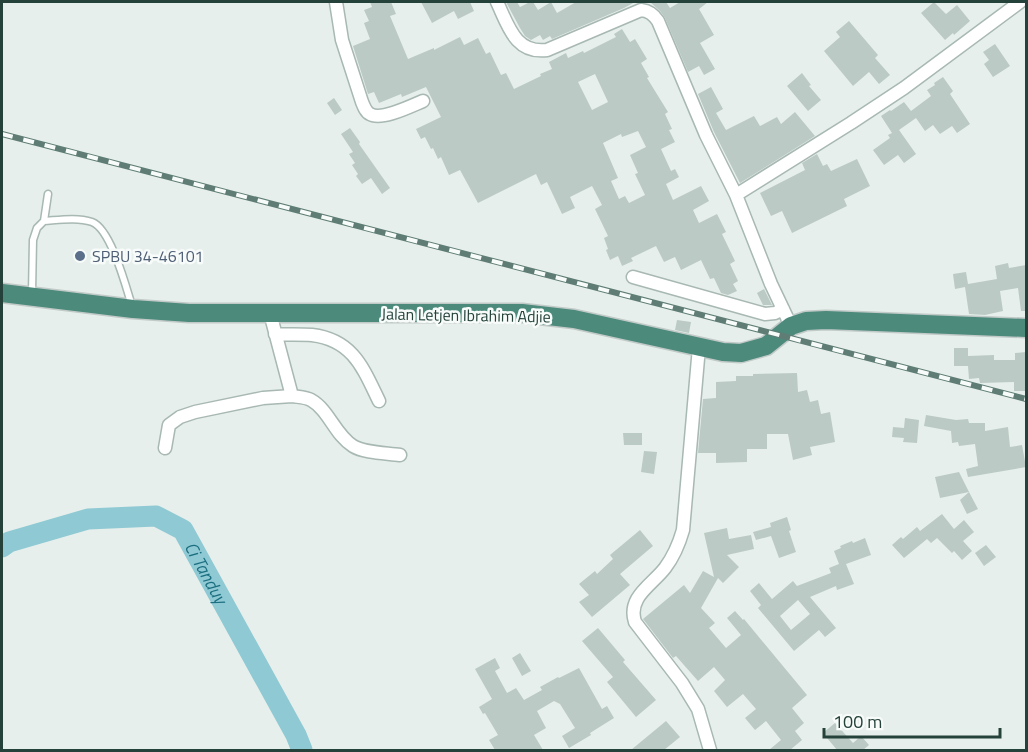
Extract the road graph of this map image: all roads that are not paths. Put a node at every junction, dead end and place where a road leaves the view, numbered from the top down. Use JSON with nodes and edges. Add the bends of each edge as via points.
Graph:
{"nodes":[{"id":1,"x":336,"y":2,"type":"edge"},
{"id":2,"x":497,"y":2,"type":"edge"},
{"id":3,"x":1014,"y":3,"type":"edge"},
{"id":4,"x":423,"y":101,"type":"dead end"},
{"id":5,"x":48,"y":194,"type":"dead end"},
{"id":6,"x":736,"y":195,"type":"junction"},
{"id":7,"x":44,"y":220,"type":"junction"},
{"id":8,"x":633,"y":277,"type":"dead end"},
{"id":9,"x":2,"y":293,"type":"edge"},
{"id":10,"x":32,"y":297,"type":"junction"},
{"id":11,"x":133,"y":309,"type":"junction"},
{"id":12,"x":783,"y":309,"type":"junction"},
{"id":13,"x":270,"y":313,"type":"junction"},
{"id":14,"x":791,"y":326,"type":"junction"},
{"id":15,"x":1026,"y":328,"type":"edge"},
{"id":16,"x":275,"y":334,"type":"junction"},
{"id":17,"x":699,"y":347,"type":"junction"},
{"id":18,"x":292,"y":396,"type":"junction"},
{"id":19,"x":379,"y":401,"type":"dead end"},
{"id":20,"x":165,"y":448,"type":"dead end"},
{"id":21,"x":400,"y":455,"type":"dead end"},
{"id":22,"x":710,"y":750,"type":"edge"}],
"edges":[{"from":1,"to":4,"type":"street","via":[[342,40],[367,111],[380,117]]},
{"from":2,"to":6,"type":"street","via":[[513,35],[525,48],[536,51],[547,50],[641,10],[653,14]]},
{"from":3,"to":6,"type":"street","via":[[904,88]]},
{"from":5,"to":7,"type":"lane"},
{"from":6,"to":12,"type":"street"},
{"from":7,"to":10,"type":"lane","via":[[33,240]]},
{"from":7,"to":11,"type":"lane","via":[[93,222],[103,231],[117,258]]},
{"from":8,"to":12,"type":"street","via":[[765,314]]},
{"from":9,"to":10,"type":"highway","name":"Jalan Letjen Ibrahim Adjie"},
{"from":10,"to":11,"type":"highway","name":"Jalan Letjen Ibrahim Adjie"},
{"from":11,"to":13,"type":"highway","name":"Jalan Letjen Ibrahim Adjie"},
{"from":12,"to":14,"type":"street"},
{"from":13,"to":16,"type":"street"},
{"from":13,"to":17,"type":"highway","name":"Jalan Letjen Ibrahim Adjie","via":[[522,313],[574,319]]},
{"from":14,"to":15,"type":"highway","name":"Jalan Letjen Ibrahim Adjie","via":[[826,320]]},
{"from":14,"to":17,"type":"highway","name":"Jalan Letjen Ibrahim Adjie","via":[[766,346],[741,353]]},
{"from":16,"to":18,"type":"street"},
{"from":16,"to":19,"type":"street","via":[[314,336],[342,344],[363,369]]},
{"from":17,"to":22,"type":"street","via":[[683,530],[677,550],[637,599],[632,614],[698,709]]},
{"from":18,"to":20,"type":"street","via":[[263,398],[180,417],[169,425]]},
{"from":18,"to":21,"type":"street","via":[[309,399],[319,406],[353,446]]}]}
